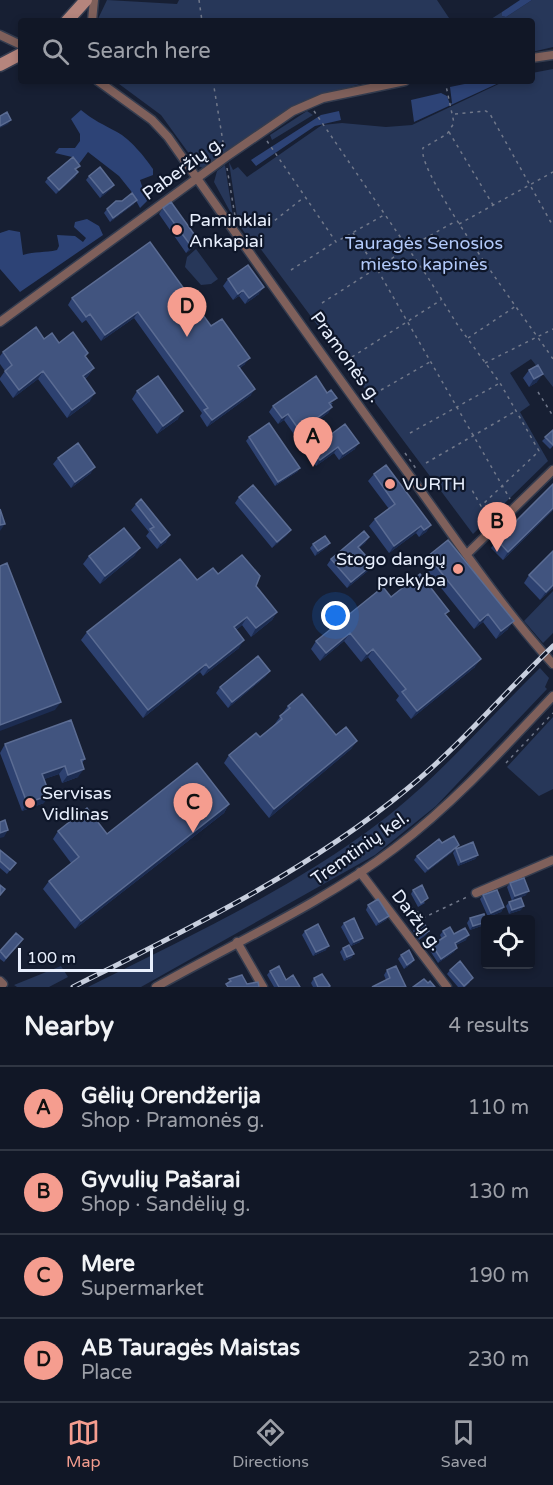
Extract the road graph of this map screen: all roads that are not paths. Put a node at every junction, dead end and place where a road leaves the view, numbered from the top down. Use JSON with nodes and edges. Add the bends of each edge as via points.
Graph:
{"nodes":[{"id":1,"x":86,"y":0,"type":"edge"},
{"id":2,"x":94,"y":0,"type":"edge"},
{"id":3,"x":70,"y":18,"type":"edge"},
{"id":4,"x":92,"y":18,"type":"edge"},
{"id":5,"x":0,"y":35,"type":"edge"},
{"id":6,"x":18,"y":44,"type":"edge"},
{"id":7,"x":553,"y":54,"type":"edge"},
{"id":8,"x":18,"y":56,"type":"edge"},
{"id":9,"x":535,"y":57,"type":"edge"},
{"id":10,"x":0,"y":65,"type":"edge"},
{"id":11,"x":100,"y":84,"type":"edge"},
{"id":12,"x":391,"y":84,"type":"edge"},
{"id":13,"x":197,"y":179,"type":"junction"},
{"id":14,"x":0,"y":322,"type":"edge"},
{"id":15,"x":553,"y":470,"type":"edge"},
{"id":16,"x":467,"y":554,"type":"junction"},
{"id":17,"x":553,"y":664,"type":"edge"},
{"id":18,"x":553,"y":696,"type":"edge"},
{"id":19,"x":553,"y":860,"type":"edge"},
{"id":20,"x":360,"y":872,"type":"junction"},
{"id":21,"x":476,"y":893,"type":"road end"},
{"id":22,"x":237,"y":942,"type":"junction"},
{"id":23,"x":156,"y":987,"type":"edge"},
{"id":24,"x":263,"y":987,"type":"edge"},
{"id":25,"x":447,"y":987,"type":"edge"}],
"edges":[{"from":1,"to":3,"type":"main road"},
{"from":2,"to":4,"type":"street"},
{"from":5,"to":6,"type":"street"},
{"from":7,"to":9,"type":"street"},
{"from":8,"to":10,"type":"main road"},
{"from":11,"to":13,"type":"street","name":"Pramonės g.","via":[[152,120]]},
{"from":12,"to":13,"type":"street","name":"Paberžių g.","via":[[310,102]]},
{"from":13,"to":14,"type":"street","name":"Paberžių g."},
{"from":13,"to":16,"type":"street","name":"Pramonės g."},
{"from":15,"to":16,"type":"street"},
{"from":16,"to":17,"type":"street","name":"Pramonės g."},
{"from":18,"to":20,"type":"street","name":"Tremtinių kel.","via":[[436,813]]},
{"from":19,"to":21,"type":"street"},
{"from":20,"to":22,"type":"street","name":"Tremtinių kel."},
{"from":20,"to":25,"type":"street","name":"Daržų g."},
{"from":22,"to":23,"type":"street","name":"Tremtinių kel."},
{"from":22,"to":24,"type":"street"}]}
